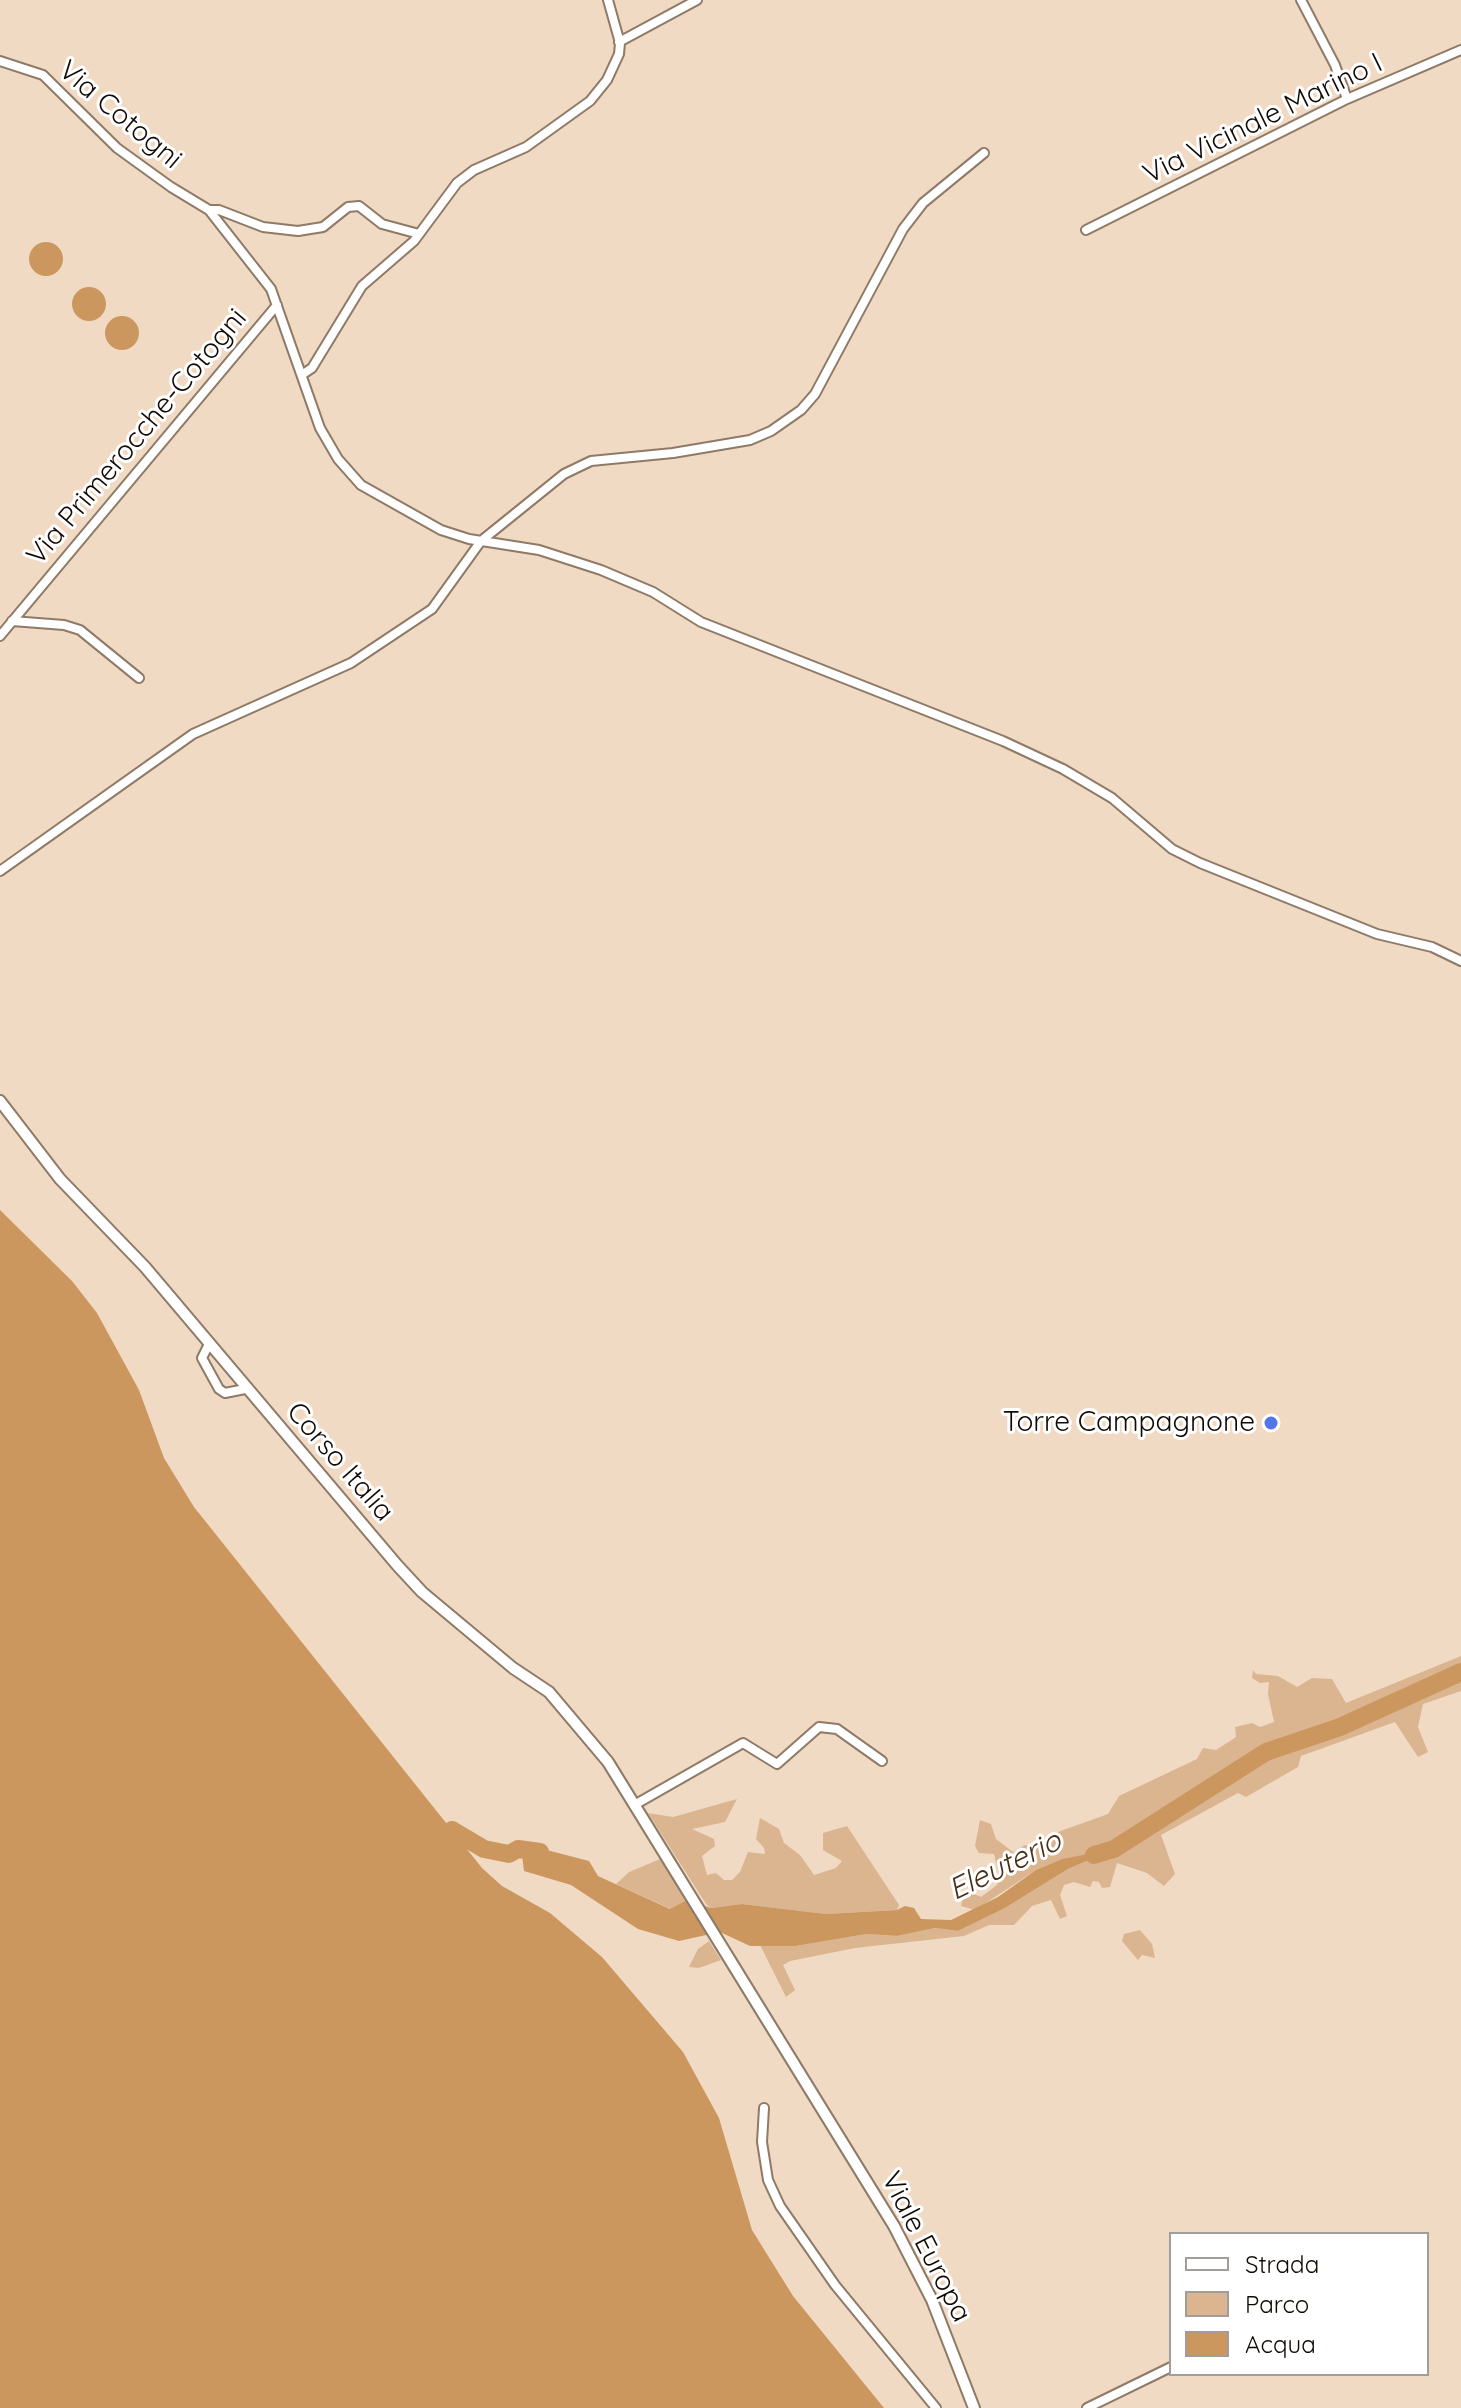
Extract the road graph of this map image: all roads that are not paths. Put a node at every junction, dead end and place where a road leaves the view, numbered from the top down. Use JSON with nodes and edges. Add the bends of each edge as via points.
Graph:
{"nodes":[{"id":1,"x":608,"y":0,"type":"edge"},
{"id":2,"x":697,"y":0,"type":"edge"},
{"id":3,"x":1301,"y":0,"type":"edge"},
{"id":4,"x":619,"y":42,"type":"junction"},
{"id":5,"x":1461,"y":50,"type":"edge"},
{"id":6,"x":0,"y":61,"type":"edge"},
{"id":7,"x":1347,"y":99,"type":"junction"},
{"id":8,"x":984,"y":153,"type":"dead end"},
{"id":9,"x":209,"y":210,"type":"junction"},
{"id":10,"x":1086,"y":230,"type":"dead end"},
{"id":11,"x":419,"y":234,"type":"junction"},
{"id":12,"x":277,"y":305,"type":"junction"},
{"id":13,"x":303,"y":374,"type":"junction"},
{"id":14,"x":481,"y":541,"type":"junction"},
{"id":15,"x":12,"y":621,"type":"junction"},
{"id":16,"x":0,"y":636,"type":"edge"},
{"id":17,"x":139,"y":678,"type":"dead end"},
{"id":18,"x":0,"y":871,"type":"edge"},
{"id":19,"x":1461,"y":961,"type":"edge"},
{"id":20,"x":0,"y":1101,"type":"edge"},
{"id":21,"x":208,"y":1346,"type":"junction"},
{"id":22,"x":245,"y":1389,"type":"junction"},
{"id":23,"x":882,"y":1761,"type":"dead end"},
{"id":24,"x":636,"y":1804,"type":"junction"},
{"id":25,"x":658,"y":1838,"type":"joint"},
{"id":26,"x":764,"y":2108,"type":"dead end"},
{"id":27,"x":1169,"y":2368,"type":"edge"},
{"id":28,"x":936,"y":2408,"type":"edge"},
{"id":29,"x":974,"y":2408,"type":"edge"},
{"id":30,"x":1087,"y":2408,"type":"edge"}],
"edges":[{"from":1,"to":4,"type":"street"},
{"from":2,"to":4,"type":"street"},
{"from":3,"to":7,"type":"street"},
{"from":4,"to":11,"type":"street","via":[[607,80],[590,101],[534,142],[464,178]]},
{"from":5,"to":7,"type":"street","name":"Via Vicinale Marino I"},
{"from":6,"to":9,"type":"street","name":"Via Cotogni","via":[[43,75],[117,148]]},
{"from":7,"to":10,"type":"street","name":"Via Vicinale Marino I"},
{"from":8,"to":14,"type":"street","via":[[923,203],[903,229],[815,394],[801,410],[750,440],[591,461],[564,474]]},
{"from":9,"to":11,"type":"street","via":[[263,227],[298,231],[323,227],[348,207],[359,206],[382,224]]},
{"from":9,"to":12,"type":"street","name":"Via Cotogni","via":[[271,289]]},
{"from":11,"to":13,"type":"street","via":[[362,286],[312,368]]},
{"from":12,"to":13,"type":"street","name":"Via Cotogni"},
{"from":12,"to":15,"type":"street","name":"Via Primerocche-Cotogni"},
{"from":13,"to":14,"type":"street","name":"Via Cotogni","via":[[320,428],[361,485],[441,530]]},
{"from":14,"to":18,"type":"street","via":[[432,609],[351,663],[193,734]]},
{"from":14,"to":19,"type":"street","name":"Via Cotogni","via":[[539,550],[601,570],[653,592],[701,622],[1003,741],[1112,798],[1172,849],[1200,863],[1377,934],[1432,947]]},
{"from":15,"to":16,"type":"street","name":"Via Primerocche-Cotogni"},
{"from":15,"to":17,"type":"street","via":[[80,630]]},
{"from":20,"to":21,"type":"street","name":"Corso Italia","via":[[60,1179],[145,1267]]},
{"from":21,"to":22,"type":"street","name":"Corso Italia"},
{"from":21,"to":22,"type":"street","via":[[202,1358],[219,1389]]},
{"from":22,"to":24,"type":"street","name":"Corso Italia","via":[[422,1592],[549,1692]]},
{"from":23,"to":24,"type":"street","via":[[837,1729],[819,1727],[777,1764],[743,1743]]},
{"from":24,"to":25,"type":"street","name":"Corso Italia"},
{"from":25,"to":29,"type":"street","name":"Viale Europa","via":[[919,2273]]},
{"from":26,"to":28,"type":"street","via":[[768,2180],[780,2206],[835,2285]]},
{"from":27,"to":30,"type":"street"}]}
